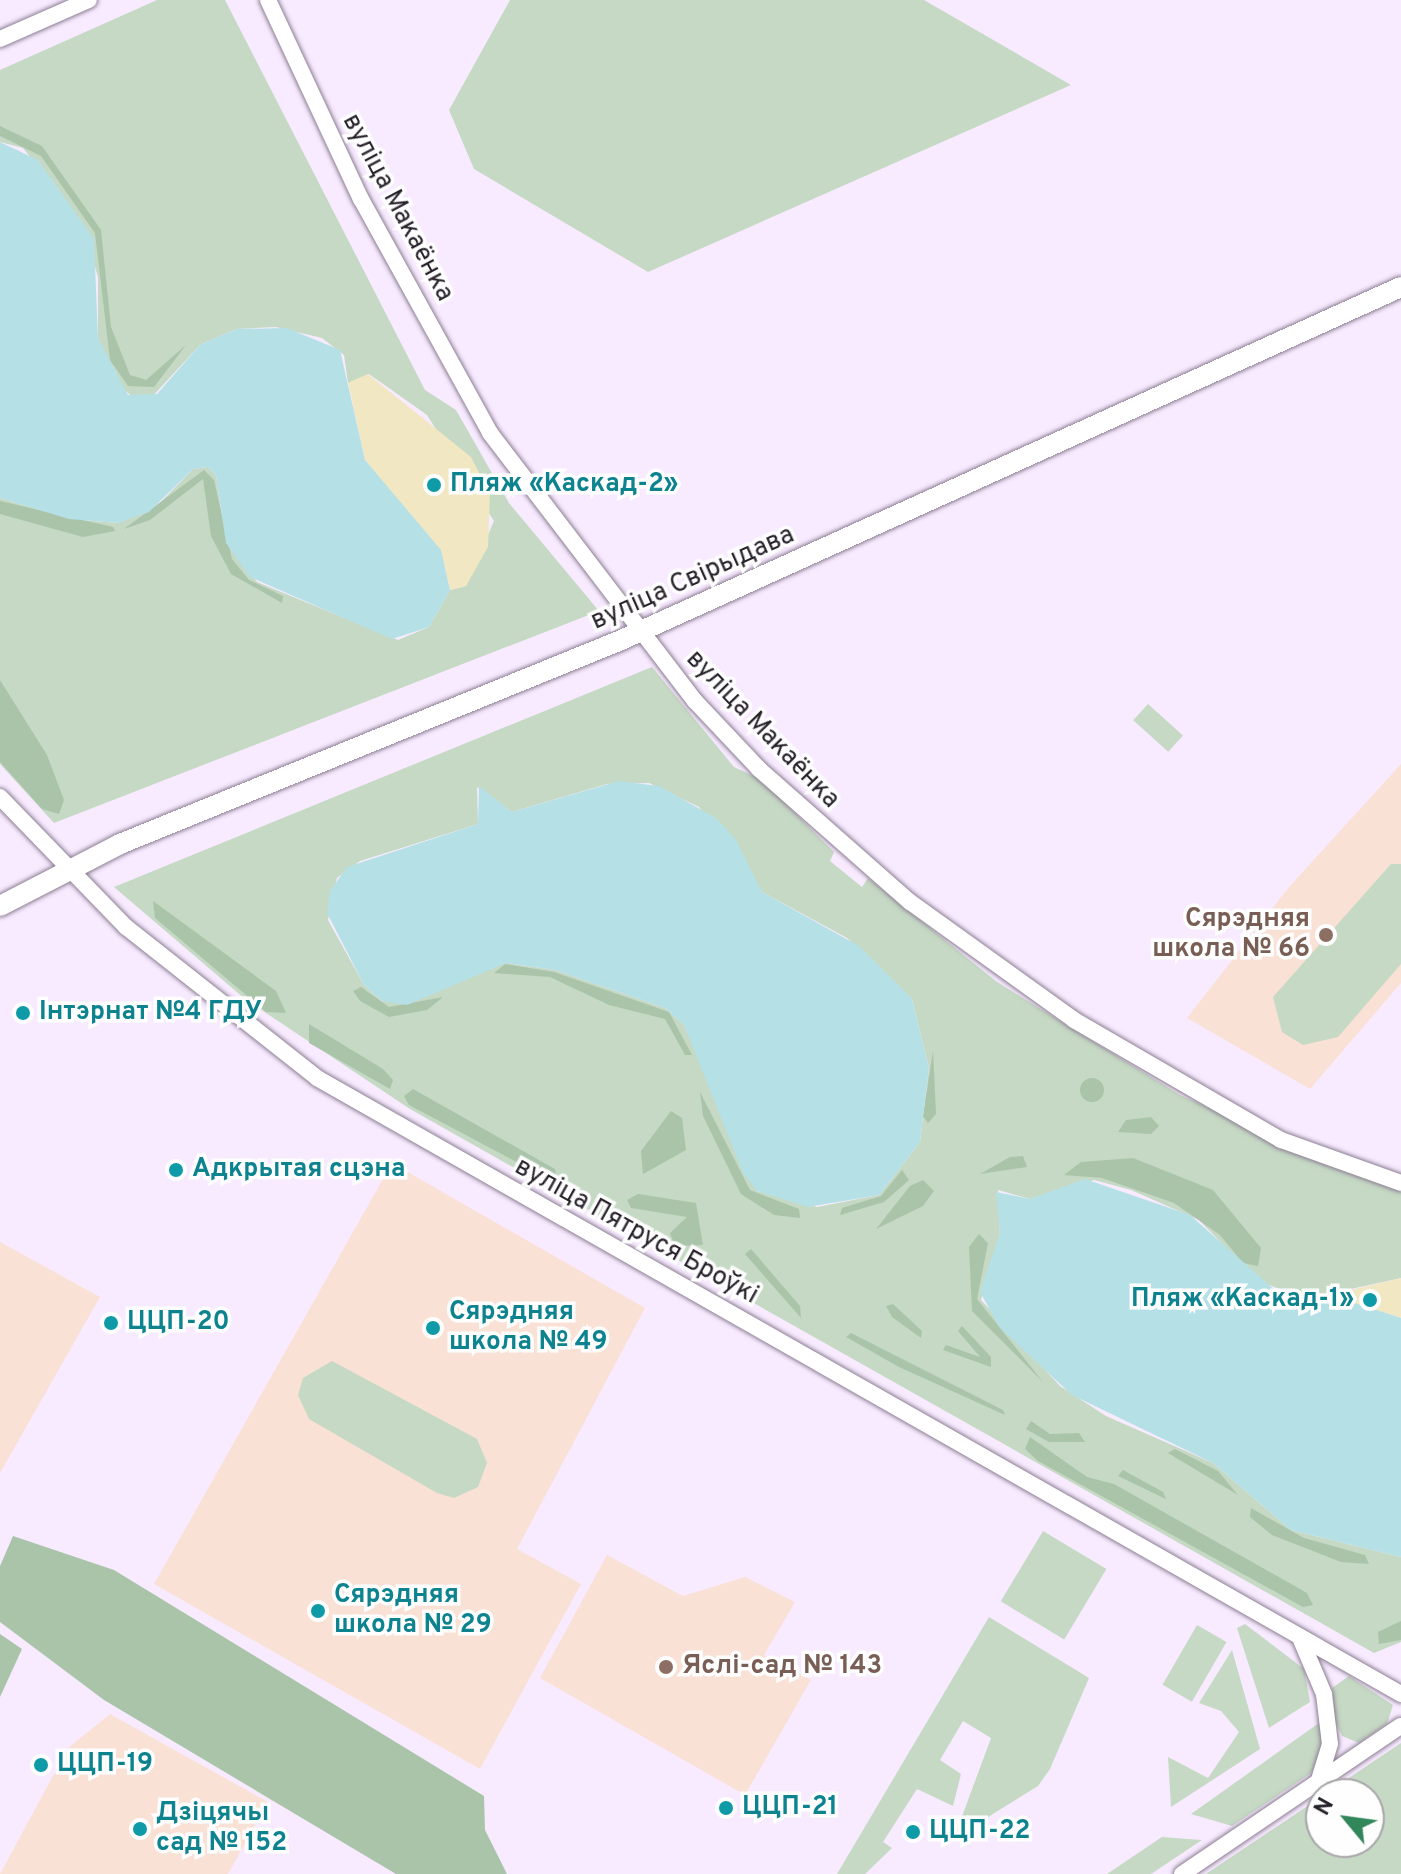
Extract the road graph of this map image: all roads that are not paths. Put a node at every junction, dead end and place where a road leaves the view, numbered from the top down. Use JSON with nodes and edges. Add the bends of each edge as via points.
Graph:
{"nodes":[{"id":1,"x":89,"y":0,"type":"edge"},
{"id":2,"x":268,"y":0,"type":"edge"},
{"id":3,"x":0,"y":39,"type":"edge"},
{"id":4,"x":1401,"y":287,"type":"edge"},
{"id":5,"x":645,"y":628,"type":"junction"},
{"id":6,"x":0,"y":797,"type":"edge"},
{"id":7,"x":66,"y":868,"type":"junction"},
{"id":8,"x":0,"y":906,"type":"edge"},
{"id":9,"x":1401,"y":1183,"type":"edge"},
{"id":10,"x":1301,"y":1640,"type":"junction"},
{"id":11,"x":1356,"y":1668,"type":"junction"},
{"id":12,"x":1324,"y":1694,"type":"junction"},
{"id":13,"x":1399,"y":1695,"type":"edge"},
{"id":14,"x":1327,"y":1723,"type":"junction"},
{"id":15,"x":1400,"y":1724,"type":"edge"},
{"id":16,"x":1366,"y":1751,"type":"junction"},
{"id":17,"x":1320,"y":1778,"type":"edge"},
{"id":18,"x":1325,"y":1778,"type":"edge"},
{"id":19,"x":1305,"y":1791,"type":"edge"},
{"id":20,"x":1182,"y":1874,"type":"edge"}],
"edges":[{"from":1,"to":3,"type":"street"},
{"from":2,"to":5,"type":"street","name":"вуліца Макаёнка","via":[[361,199],[490,433]]},
{"from":4,"to":5,"type":"main road","name":"вуліца Свірыдава"},
{"from":5,"to":7,"type":"main road","name":"вуліца Свірыдава"},
{"from":5,"to":9,"type":"street","name":"вуліца Макаёнка","via":[[695,701],[759,769],[970,949],[1074,1020],[1281,1140]]},
{"from":6,"to":7,"type":"street","name":"вуліца Пятруся Броўкі"},
{"from":7,"to":8,"type":"main road","name":"вуліца Свірыдава"},
{"from":7,"to":10,"type":"street","name":"вуліца Пятруся Броўкі","via":[[126,927],[317,1078]]},
{"from":10,"to":11,"type":"street","name":"вуліца Пятруся Броўкі"},
{"from":10,"to":12,"type":"street"},
{"from":11,"to":12,"type":"street","via":[[1336,1672]]},
{"from":11,"to":13,"type":"street","name":"вуліца Пятруся Броўкі"},
{"from":12,"to":14,"type":"street"},
{"from":14,"to":16,"type":"street","via":[[1343,1745]]},
{"from":14,"to":17,"type":"street"},
{"from":15,"to":16,"type":"street"},
{"from":16,"to":18,"type":"street"},
{"from":19,"to":20,"type":"street"}]}
